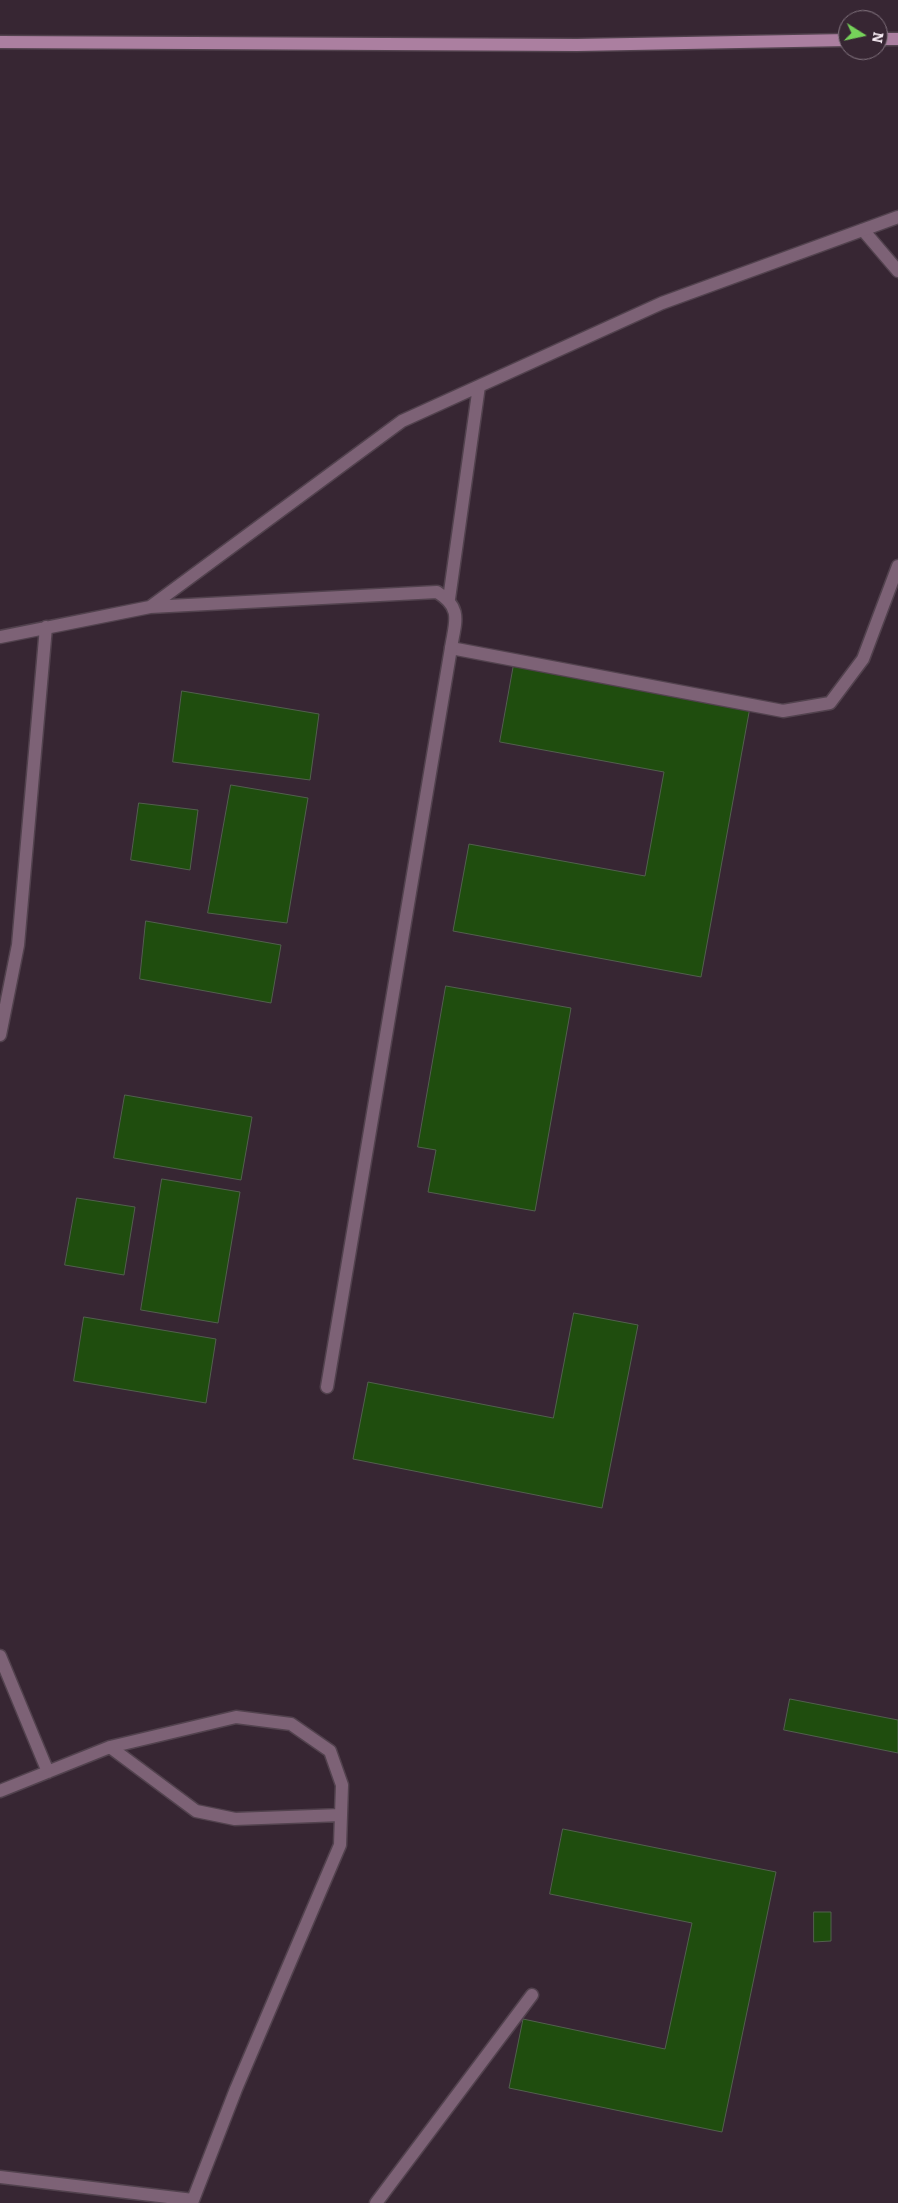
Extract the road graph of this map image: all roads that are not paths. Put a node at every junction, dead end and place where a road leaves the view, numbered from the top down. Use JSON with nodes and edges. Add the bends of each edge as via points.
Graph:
{"nodes":[{"id":1,"x":838,"y":40,"type":"edge"},
{"id":2,"x":0,"y":42,"type":"edge"},
{"id":3,"x":898,"y":217,"type":"edge"},
{"id":4,"x":863,"y":230,"type":"junction"},
{"id":5,"x":898,"y":271,"type":"edge"},
{"id":6,"x":479,"y":386,"type":"junction"},
{"id":7,"x":898,"y":566,"type":"edge"},
{"id":8,"x":449,"y":600,"type":"junction"},
{"id":9,"x":150,"y":607,"type":"junction"},
{"id":10,"x":46,"y":627,"type":"junction"},
{"id":11,"x":0,"y":638,"type":"edge"},
{"id":12,"x":451,"y":648,"type":"junction"},
{"id":13,"x":0,"y":1035,"type":"edge"},
{"id":14,"x":327,"y":1387,"type":"dead end"},
{"id":15,"x":0,"y":1656,"type":"edge"},
{"id":16,"x":110,"y":1747,"type":"junction"},
{"id":17,"x":48,"y":1772,"type":"junction"},
{"id":18,"x":0,"y":1791,"type":"edge"},
{"id":19,"x":341,"y":1815,"type":"junction"},
{"id":20,"x":532,"y":1996,"type":"dead end"},
{"id":21,"x":0,"y":2177,"type":"edge"},
{"id":22,"x":197,"y":2202,"type":"edge"},
{"id":23,"x":376,"y":2203,"type":"edge"}],
"edges":[{"from":1,"to":2,"type":"main road","via":[[577,45]]},
{"from":3,"to":4,"type":"street"},
{"from":4,"to":5,"type":"street"},
{"from":4,"to":6,"type":"street","via":[[662,303]]},
{"from":6,"to":8,"type":"street"},
{"from":6,"to":9,"type":"street","via":[[402,421]]},
{"from":7,"to":12,"type":"street","via":[[863,659],[830,703],[783,712]]},
{"from":8,"to":9,"type":"street","via":[[437,592]]},
{"from":8,"to":12,"type":"street","via":[[456,617]]},
{"from":9,"to":10,"type":"street"},
{"from":10,"to":11,"type":"street"},
{"from":10,"to":13,"type":"street","via":[[18,945]]},
{"from":12,"to":14,"type":"street"},
{"from":15,"to":17,"type":"street"},
{"from":16,"to":17,"type":"street"},
{"from":16,"to":19,"type":"street","via":[[196,1811],[235,1819]]},
{"from":16,"to":19,"type":"street","via":[[236,1717],[291,1724],[330,1752],[342,1785]]},
{"from":17,"to":18,"type":"street"},
{"from":19,"to":22,"type":"street","via":[[340,1845],[236,2089]]},
{"from":20,"to":23,"type":"street"},
{"from":21,"to":22,"type":"street"}]}
